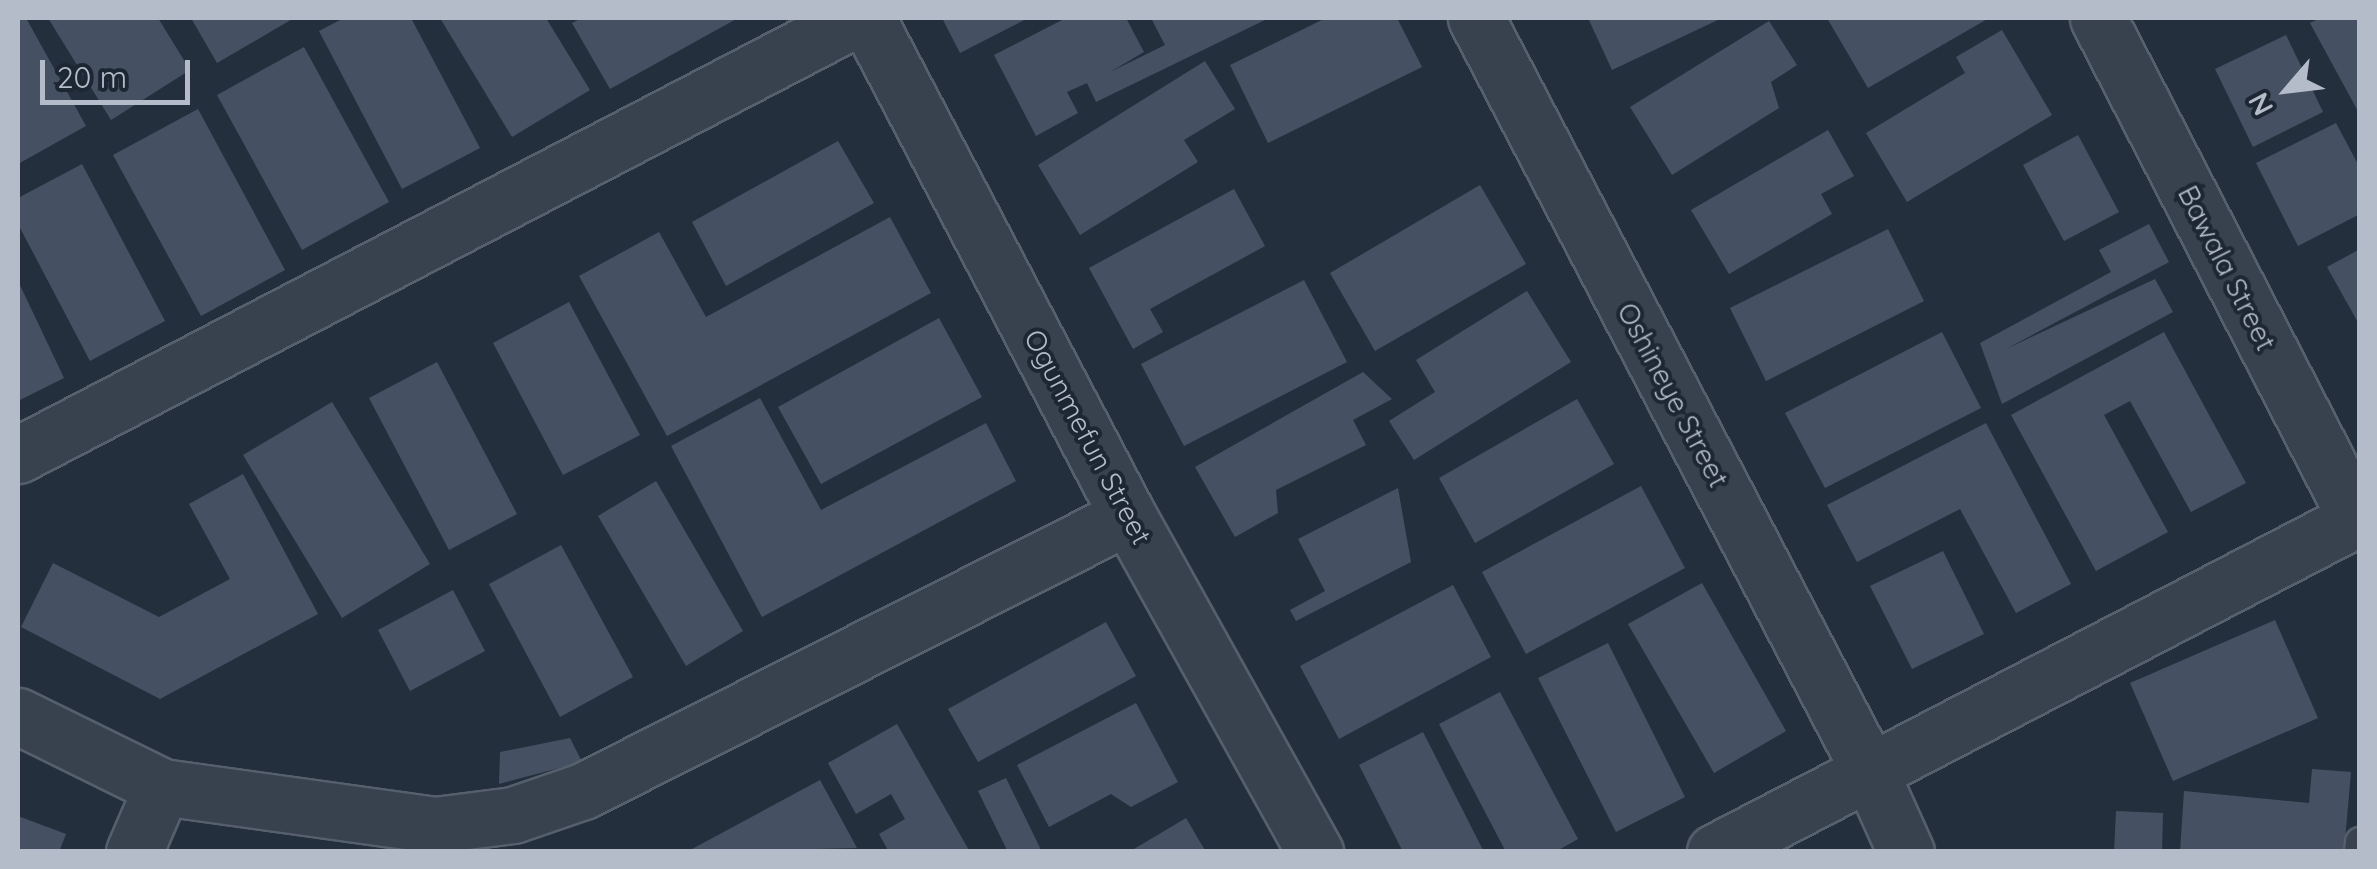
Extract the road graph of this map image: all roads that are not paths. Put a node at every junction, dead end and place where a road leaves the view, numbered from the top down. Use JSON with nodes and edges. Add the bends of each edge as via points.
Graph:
{"nodes":[{"id":1,"x":857,"y":18,"type":"edge"},
{"id":2,"x":867,"y":18,"type":"edge"},
{"id":3,"x":1476,"y":18,"type":"edge"},
{"id":4,"x":2108,"y":21,"type":"edge"},
{"id":5,"x":18,"y":455,"type":"edge"},
{"id":6,"x":1128,"y":516,"type":"junction"},
{"id":7,"x":2358,"y":517,"type":"edge"},
{"id":8,"x":18,"y":716,"type":"edge"},
{"id":9,"x":1870,"y":772,"type":"junction"},
{"id":10,"x":162,"y":787,"type":"junction"},
{"id":11,"x":447,"y":838,"type":"edge"},
{"id":12,"x":2360,"y":842,"type":"edge"},
{"id":13,"x":134,"y":852,"type":"edge"},
{"id":14,"x":1315,"y":852,"type":"edge"},
{"id":15,"x":1715,"y":852,"type":"edge"},
{"id":16,"x":1906,"y":852,"type":"edge"},
{"id":17,"x":2359,"y":852,"type":"edge"}],
"edges":[{"from":1,"to":5,"type":"street"},
{"from":2,"to":6,"type":"street","name":"Ogunmefun Street"},
{"from":3,"to":9,"type":"street","name":"Oshineye Street"},
{"from":4,"to":7,"type":"street","name":"Bawala Street"},
{"from":6,"to":11,"type":"street","via":[[583,791]]},
{"from":6,"to":14,"type":"street","name":"Ogunmefun Street"},
{"from":7,"to":9,"type":"street"},
{"from":8,"to":10,"type":"street"},
{"from":9,"to":15,"type":"street"},
{"from":9,"to":16,"type":"street","name":"Oshineye Street"},
{"from":10,"to":11,"type":"street"},
{"from":10,"to":13,"type":"street"},
{"from":12,"to":17,"type":"lane"}]}
